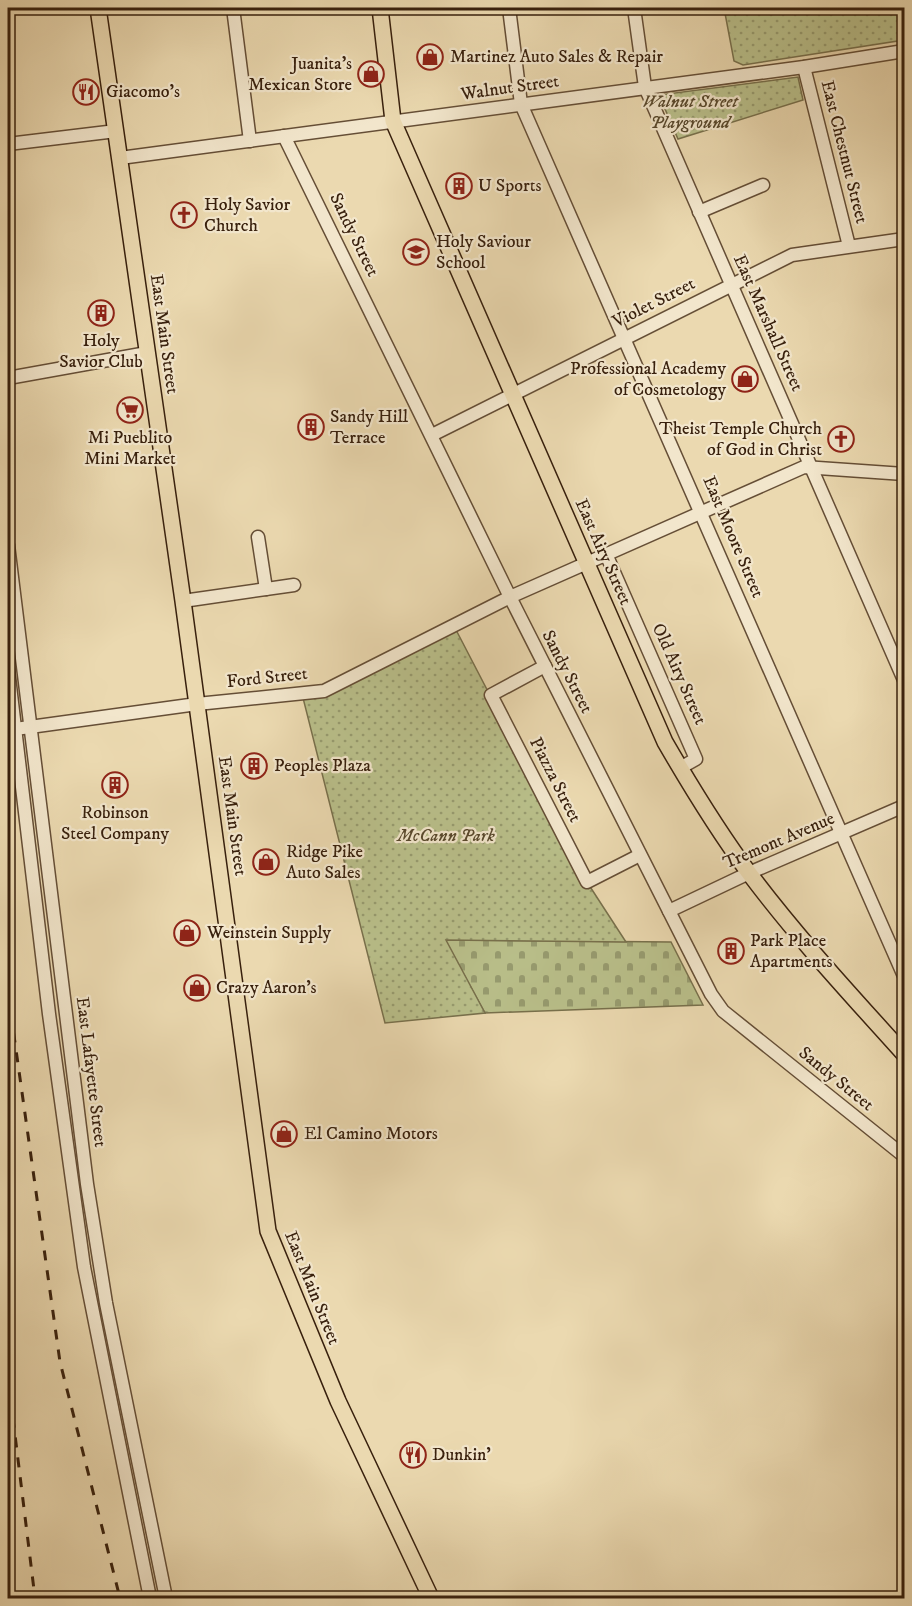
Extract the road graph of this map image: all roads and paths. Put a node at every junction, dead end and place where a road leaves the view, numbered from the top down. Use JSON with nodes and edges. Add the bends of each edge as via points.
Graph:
{"nodes":[{"id":1,"x":98,"y":8,"type":"edge"},
{"id":2,"x":233,"y":8,"type":"edge"},
{"id":3,"x":380,"y":8,"type":"edge"},
{"id":4,"x":509,"y":8,"type":"edge"},
{"id":5,"x":634,"y":8,"type":"edge"},
{"id":6,"x":904,"y":51,"type":"edge"},
{"id":7,"x":804,"y":67,"type":"junction"},
{"id":8,"x":645,"y":87,"type":"junction"},
{"id":9,"x":521,"y":104,"type":"junction"},
{"id":10,"x":393,"y":121,"type":"junction"},
{"id":11,"x":116,"y":131,"type":"junction"},
{"id":12,"x":284,"y":136,"type":"junction"},
{"id":13,"x":250,"y":141,"type":"junction"},
{"id":14,"x":8,"y":144,"type":"edge"},
{"id":15,"x":120,"y":158,"type":"junction"},
{"id":16,"x":763,"y":185,"type":"dead end"},
{"id":17,"x":699,"y":212,"type":"junction"},
{"id":18,"x":904,"y":239,"type":"edge"},
{"id":19,"x":849,"y":246,"type":"junction"},
{"id":20,"x":730,"y":284,"type":"junction"},
{"id":21,"x":625,"y":338,"type":"junction"},
{"id":22,"x":147,"y":353,"type":"junction"},
{"id":23,"x":8,"y":378,"type":"edge"},
{"id":24,"x":512,"y":395,"type":"junction"},
{"id":25,"x":432,"y":435,"type":"junction"},
{"id":26,"x":812,"y":467,"type":"junction"},
{"id":27,"x":904,"y":474,"type":"edge"},
{"id":28,"x":703,"y":513,"type":"junction"},
{"id":29,"x":258,"y":537,"type":"dead end"},
{"id":30,"x":8,"y":545,"type":"edge"},
{"id":31,"x":606,"y":554,"type":"junction"},
{"id":32,"x":586,"y":563,"type":"junction"},
{"id":33,"x":294,"y":585,"type":"dead end"},
{"id":34,"x":621,"y":588,"type":"junction"},
{"id":35,"x":266,"y":589,"type":"junction"},
{"id":36,"x":601,"y":596,"type":"junction"},
{"id":37,"x":510,"y":597,"type":"junction"},
{"id":38,"x":183,"y":601,"type":"junction"},
{"id":39,"x":544,"y":666,"type":"junction"},
{"id":40,"x":8,"y":669,"type":"edge"},
{"id":41,"x":904,"y":680,"type":"edge"},
{"id":42,"x":197,"y":704,"type":"junction"},
{"id":43,"x":30,"y":727,"type":"junction"},
{"id":44,"x":11,"y":730,"type":"edge"},
{"id":45,"x":680,"y":768,"type":"junction"},
{"id":46,"x":904,"y":806,"type":"edge"},
{"id":47,"x":841,"y":834,"type":"junction"},
{"id":48,"x":640,"y":855,"type":"junction"},
{"id":49,"x":749,"y":873,"type":"junction"},
{"id":50,"x":669,"y":911,"type":"junction"},
{"id":51,"x":904,"y":976,"type":"edge"},
{"id":52,"x":904,"y":1054,"type":"edge"},
{"id":53,"x":904,"y":1156,"type":"edge"},
{"id":54,"x":150,"y":1599,"type":"edge"},
{"id":55,"x":166,"y":1599,"type":"edge"},
{"id":56,"x":431,"y":1599,"type":"edge"}],
"edges":[{"from":1,"to":11,"type":"main road","name":"East Main Street"},
{"from":2,"to":13,"type":"street"},
{"from":3,"to":10,"type":"main road","name":"East Airy Street"},
{"from":4,"to":9,"type":"street","name":"East Moore Street"},
{"from":5,"to":8,"type":"street","name":"East Marshall Street"},
{"from":6,"to":7,"type":"street","name":"Walnut Street"},
{"from":7,"to":8,"type":"street","name":"Walnut Street"},
{"from":7,"to":19,"type":"street","name":"East Chestnut Street"},
{"from":8,"to":9,"type":"street","name":"Walnut Street"},
{"from":8,"to":17,"type":"street","name":"East Marshall Street"},
{"from":9,"to":10,"type":"street","name":"Walnut Street"},
{"from":9,"to":21,"type":"street","name":"East Moore Street"},
{"from":10,"to":12,"type":"street","name":"Walnut Street"},
{"from":10,"to":24,"type":"main road","name":"East Airy Street"},
{"from":11,"to":14,"type":"street"},
{"from":11,"to":15,"type":"main road","name":"East Main Street"},
{"from":12,"to":13,"type":"street","name":"Walnut Street"},
{"from":12,"to":25,"type":"street","name":"Sandy Street"},
{"from":13,"to":15,"type":"street","name":"Walnut Street"},
{"from":15,"to":22,"type":"main road","name":"East Main Street"},
{"from":16,"to":17,"type":"street"},
{"from":17,"to":20,"type":"street","name":"East Marshall Street"},
{"from":18,"to":19,"type":"street","name":"Violet Street"},
{"from":19,"to":20,"type":"street","name":"Violet Street","via":[[792,255]]},
{"from":20,"to":21,"type":"street","name":"Violet Street"},
{"from":20,"to":26,"type":"street","name":"East Marshall Street"},
{"from":21,"to":24,"type":"street","name":"Violet Street"},
{"from":21,"to":28,"type":"street","name":"East Moore Street"},
{"from":22,"to":23,"type":"street"},
{"from":22,"to":38,"type":"main road","name":"East Main Street"},
{"from":24,"to":25,"type":"street","name":"Violet Street"},
{"from":24,"to":32,"type":"main road","name":"East Airy Street"},
{"from":25,"to":37,"type":"street","name":"Sandy Street"},
{"from":26,"to":27,"type":"street"},
{"from":26,"to":28,"type":"street","name":"Ford Street","via":[[804,467]]},
{"from":26,"to":41,"type":"street","name":"East Marshall Street"},
{"from":28,"to":31,"type":"street","name":"Ford Street"},
{"from":28,"to":47,"type":"street","name":"East Moore Street"},
{"from":29,"to":35,"type":"street"},
{"from":30,"to":43,"type":"street","name":"East Lafayette Street"},
{"from":31,"to":32,"type":"street","name":"Ford Street"},
{"from":31,"to":34,"type":"street","name":"Old Airy Street"},
{"from":32,"to":36,"type":"main road","name":"East Airy Street"},
{"from":32,"to":37,"type":"street","name":"Ford Street"},
{"from":33,"to":35,"type":"street"},
{"from":34,"to":36,"type":"street"},
{"from":34,"to":45,"type":"street","name":"Old Airy Street","via":[[696,759]]},
{"from":35,"to":38,"type":"street"},
{"from":36,"to":45,"type":"main road","name":"East Airy Street"},
{"from":37,"to":39,"type":"street","name":"Sandy Street"},
{"from":37,"to":42,"type":"street","name":"Ford Street","via":[[324,691]]},
{"from":38,"to":42,"type":"main road","name":"East Main Street"},
{"from":39,"to":48,"type":"street","name":"Sandy Street"},
{"from":39,"to":48,"type":"street","name":"Piazza Street","via":[[491,695],[587,882]]},
{"from":40,"to":44,"type":"street","name":"East Lafayette Street"},
{"from":42,"to":43,"type":"street","name":"Ford Street"},
{"from":42,"to":56,"type":"main road","name":"East Main Street","via":[[268,1231],[338,1401]]},
{"from":43,"to":44,"type":"street","name":"Ford Street"},
{"from":43,"to":55,"type":"street","name":"East Lafayette Street","via":[[87,1184],[106,1303]]},
{"from":44,"to":54,"type":"street","name":"East Lafayette Street","via":[[84,1267]]},
{"from":45,"to":49,"type":"main road","name":"East Airy Street"},
{"from":46,"to":47,"type":"street","name":"Tremont Avenue"},
{"from":47,"to":49,"type":"street","name":"Tremont Avenue"},
{"from":47,"to":51,"type":"street","name":"East Moore Street"},
{"from":48,"to":50,"type":"street","name":"Sandy Street"},
{"from":49,"to":50,"type":"street","name":"Tremont Avenue"},
{"from":49,"to":52,"type":"main road","name":"East Airy Street"},
{"from":50,"to":53,"type":"street","name":"Sandy Street","via":[[723,1011]]}]}
